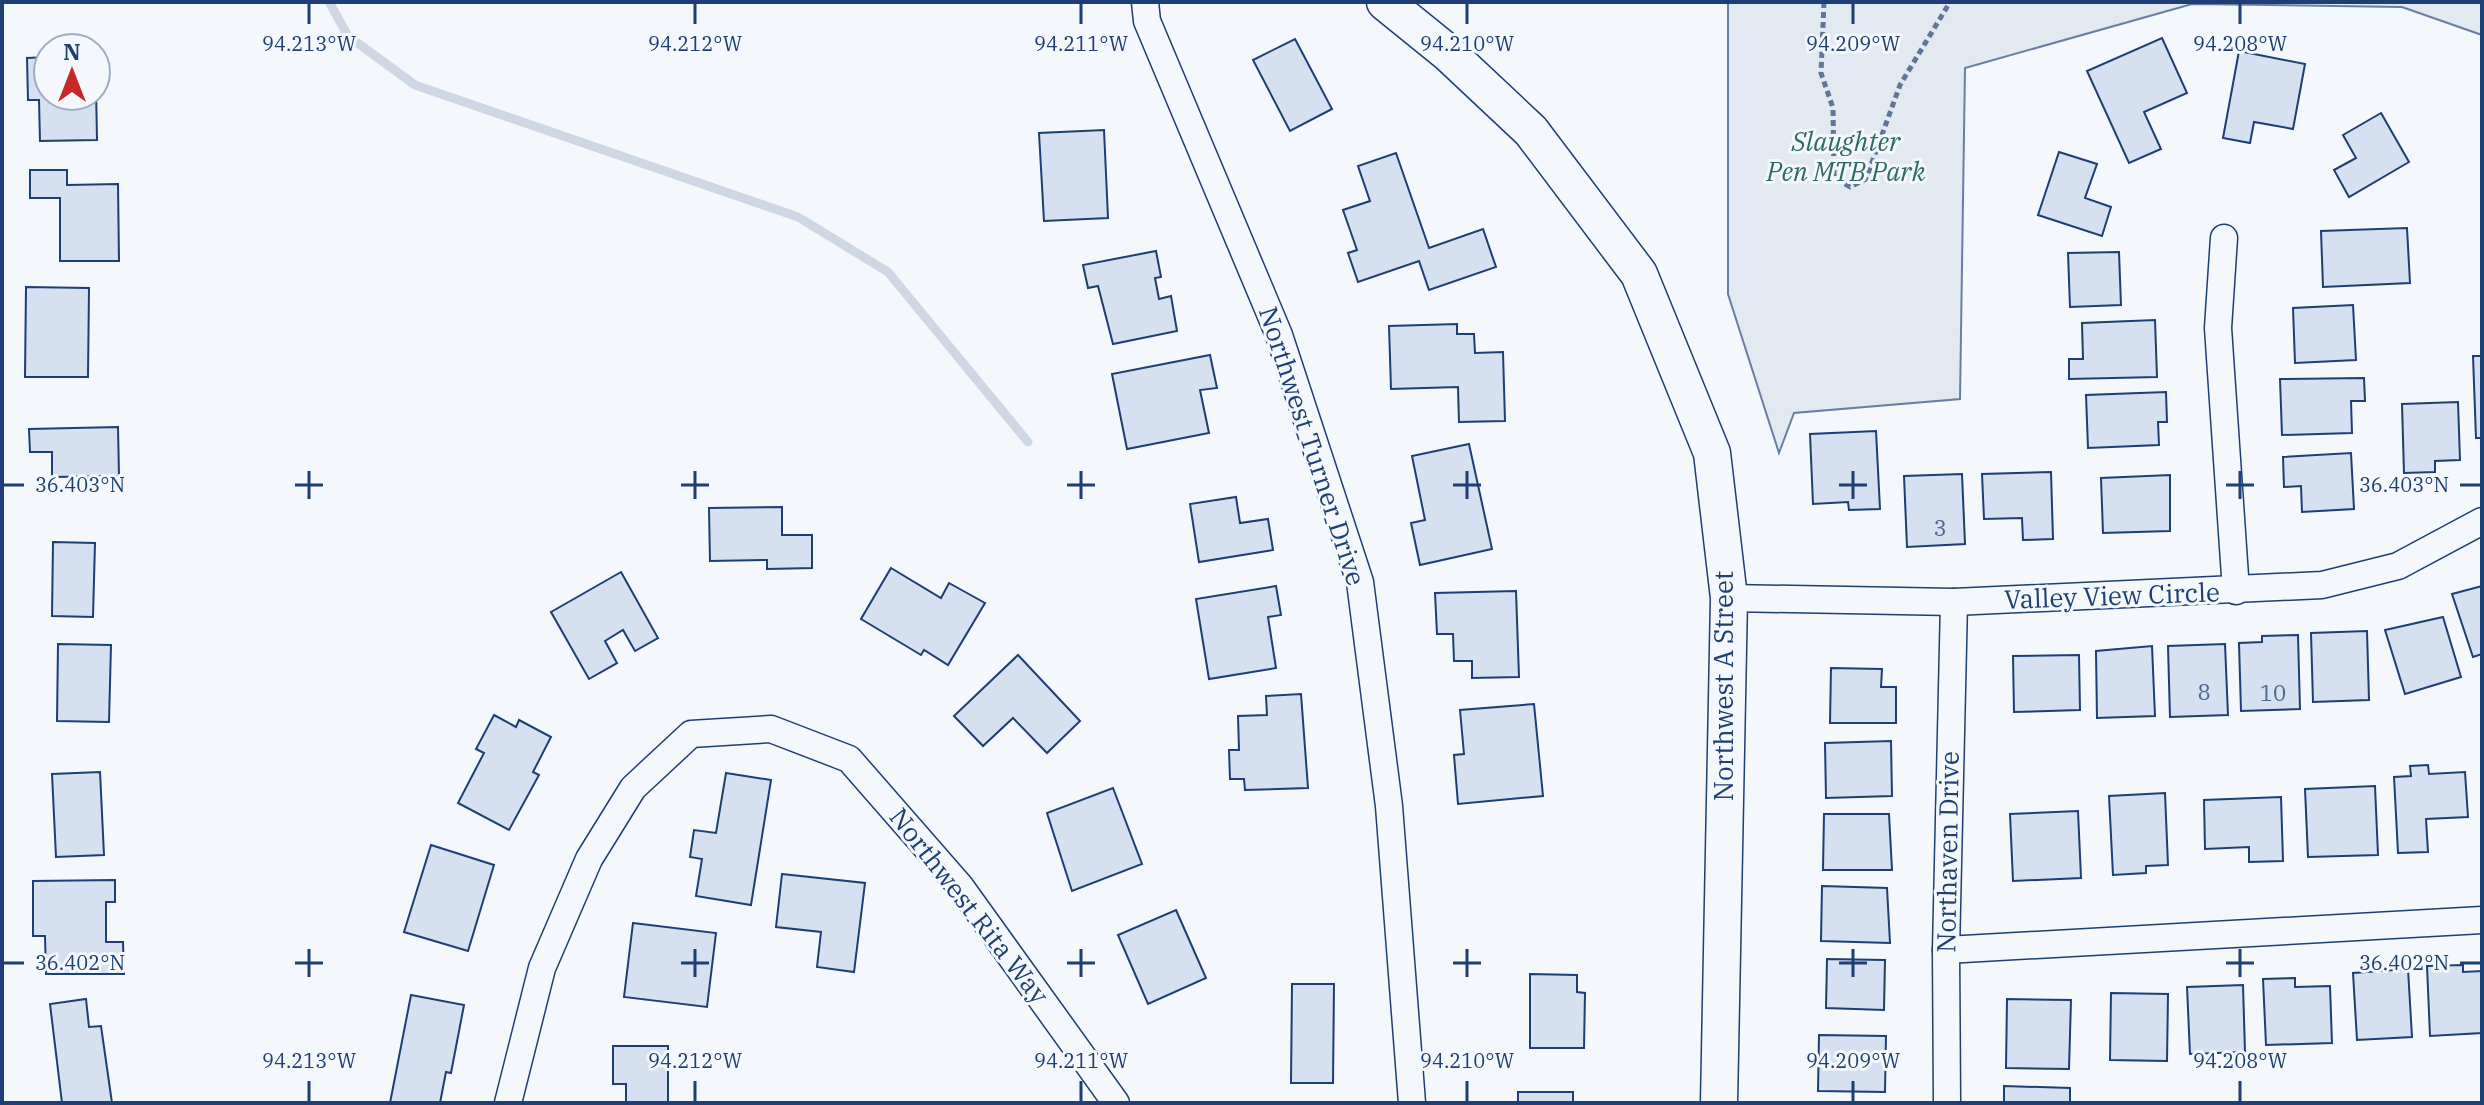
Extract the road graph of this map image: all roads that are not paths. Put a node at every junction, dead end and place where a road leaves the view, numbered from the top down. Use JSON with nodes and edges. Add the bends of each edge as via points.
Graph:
{"nodes":[{"id":1,"x":1145,"y":2,"type":"edge"},
{"id":2,"x":1385,"y":2,"type":"edge"},
{"id":3,"x":2224,"y":238,"type":"dead end"},
{"id":4,"x":2482,"y":521,"type":"edge"},
{"id":5,"x":2236,"y":591,"type":"junction"},
{"id":6,"x":1729,"y":598,"type":"junction"},
{"id":7,"x":1954,"y":602,"type":"junction"},
{"id":8,"x":2482,"y":920,"type":"edge"},
{"id":9,"x":1946,"y":950,"type":"junction"},
{"id":10,"x":508,"y":1103,"type":"edge"},
{"id":11,"x":1116,"y":1103,"type":"edge"},
{"id":12,"x":1412,"y":1103,"type":"edge"},
{"id":13,"x":1719,"y":1103,"type":"edge"},
{"id":14,"x":1947,"y":1103,"type":"edge"}],
"edges":[{"from":1,"to":12,"type":"street","name":"Northwest Turner Drive","via":[[1147,21],[1279,335],[1360,582],[1389,806]]},
{"from":2,"to":6,"type":"street","name":"Northwest A Street","via":[[1531,131],[1639,274],[1712,453]]},
{"from":3,"to":5,"type":"street","via":[[2218,328]]},
{"from":4,"to":5,"type":"street","name":"Valley View Circle","via":[[2398,566],[2322,585]]},
{"from":5,"to":7,"type":"street","name":"Valley View Circle"},
{"from":6,"to":7,"type":"street","name":"Valley View Circle"},
{"from":6,"to":13,"type":"street","name":"Northwest A Street"},
{"from":7,"to":9,"type":"street","name":"Northaven Drive"},
{"from":8,"to":9,"type":"street"},
{"from":9,"to":14,"type":"street","name":"Northaven Drive"},
{"from":10,"to":11,"type":"street","name":"Northwest Rita Way","via":[[542,968],[589,859],[633,788],[691,734],[771,729],[849,759],[960,886]]}]}
